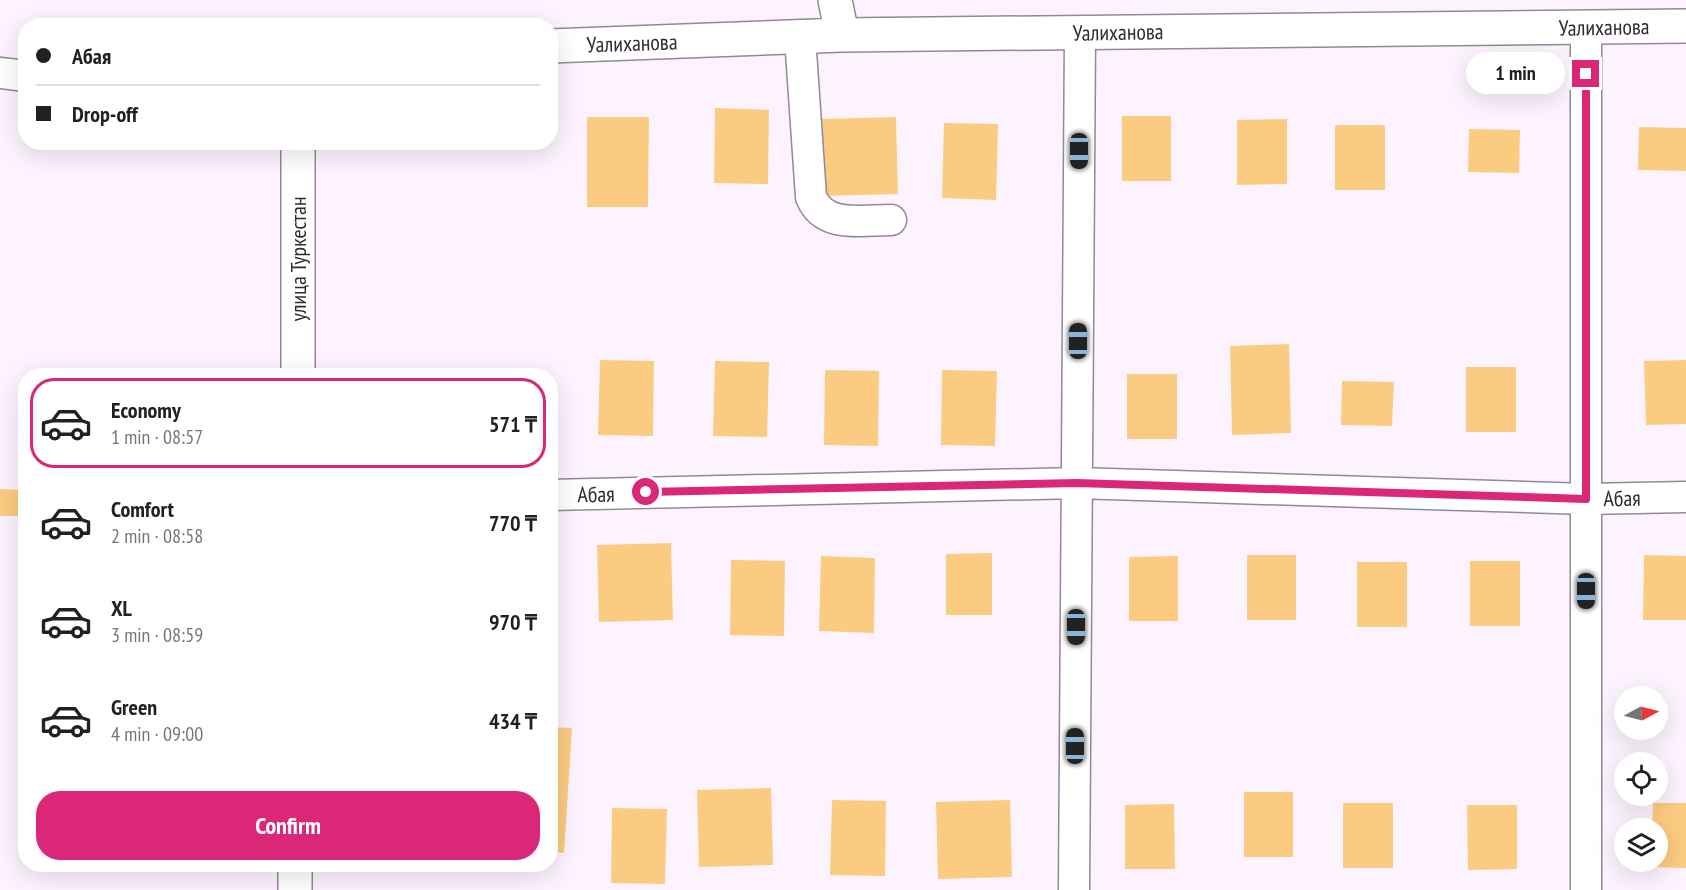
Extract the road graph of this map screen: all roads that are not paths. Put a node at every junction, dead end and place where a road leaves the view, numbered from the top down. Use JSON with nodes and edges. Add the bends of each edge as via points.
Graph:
{"nodes":[{"id":1,"x":835,"y":0,"type":"edge"},
{"id":2,"x":1686,"y":26,"type":"edge"},
{"id":3,"x":1586,"y":27,"type":"junction"},
{"id":4,"x":1080,"y":33,"type":"junction"},
{"id":5,"x":842,"y":35,"type":"junction"},
{"id":6,"x":800,"y":37,"type":"junction"},
{"id":7,"x":558,"y":46,"type":"edge"},
{"id":8,"x":0,"y":73,"type":"edge"},
{"id":9,"x":18,"y":75,"type":"edge"},
{"id":10,"x":298,"y":150,"type":"edge"},
{"id":11,"x":891,"y":220,"type":"dead end"},
{"id":12,"x":298,"y":368,"type":"edge"},
{"id":13,"x":1077,"y":483,"type":"junction"},
{"id":14,"x":558,"y":495,"type":"edge"},
{"id":15,"x":1686,"y":497,"type":"edge"},
{"id":16,"x":1586,"y":499,"type":"junction"},
{"id":17,"x":295,"y":872,"type":"edge"},
{"id":18,"x":295,"y":890,"type":"edge"},
{"id":19,"x":1074,"y":890,"type":"edge"},
{"id":20,"x":1586,"y":890,"type":"edge"}],
"edges":[{"from":1,"to":5,"type":"street"},
{"from":2,"to":3,"type":"street","name":"Уалиханова"},
{"from":3,"to":4,"type":"street","name":"Уалиханова"},
{"from":3,"to":16,"type":"street"},
{"from":4,"to":5,"type":"street","name":"Уалиханова"},
{"from":4,"to":13,"type":"street"},
{"from":5,"to":6,"type":"street","name":"Уалиханова"},
{"from":6,"to":7,"type":"street","name":"Уалиханова"},
{"from":6,"to":11,"type":"street","via":[[811,197],[816,209],[827,218]]},
{"from":8,"to":9,"type":"street"},
{"from":10,"to":12,"type":"street","name":"улица Туркестан"},
{"from":13,"to":14,"type":"street","name":"Абая"},
{"from":13,"to":16,"type":"street","name":"Абая"},
{"from":13,"to":19,"type":"street"},
{"from":15,"to":16,"type":"street","name":"Абая"},
{"from":16,"to":20,"type":"street"},
{"from":17,"to":18,"type":"street"}]}
